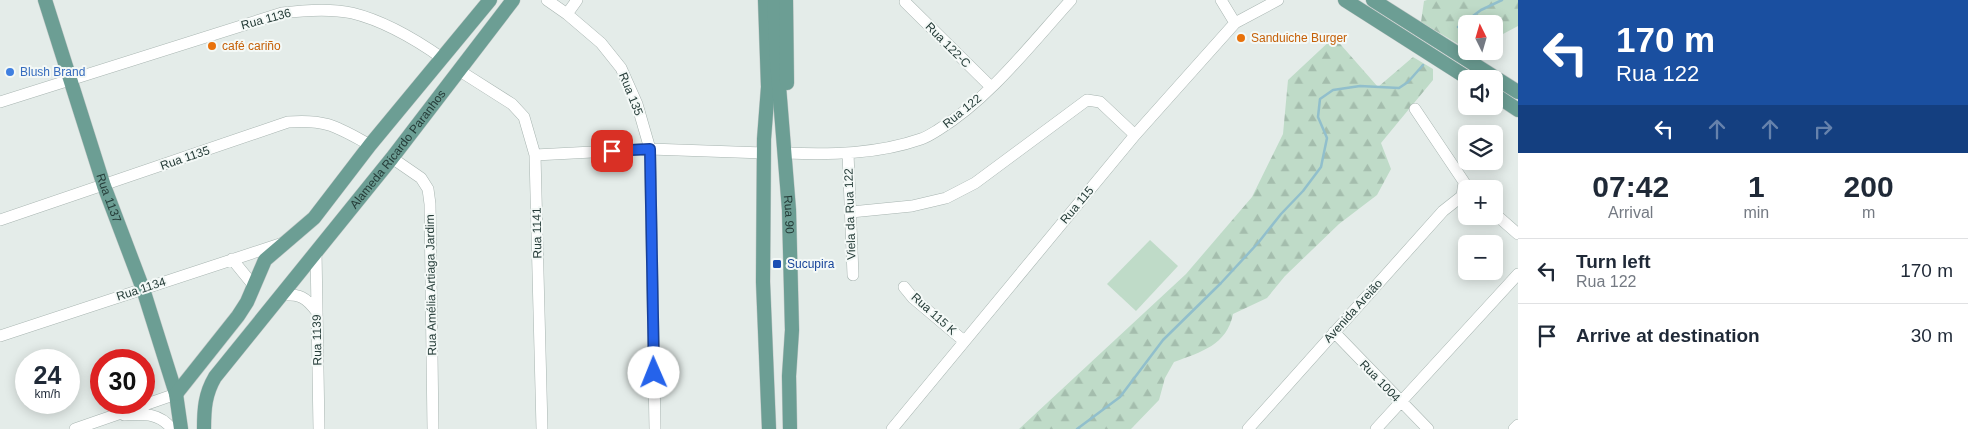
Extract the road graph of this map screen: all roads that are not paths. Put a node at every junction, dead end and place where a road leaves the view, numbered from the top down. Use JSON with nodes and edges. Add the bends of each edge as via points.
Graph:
{"nodes":[{"id":1,"x":45,"y":0,"type":"edge"},
{"id":2,"x":490,"y":0,"type":"edge"},
{"id":3,"x":513,"y":0,"type":"edge"},
{"id":4,"x":547,"y":0,"type":"edge"},
{"id":5,"x":577,"y":0,"type":"edge"},
{"id":6,"x":757,"y":0,"type":"edge"},
{"id":7,"x":765,"y":0,"type":"edge"},
{"id":8,"x":774,"y":0,"type":"edge"},
{"id":9,"x":786,"y":0,"type":"edge"},
{"id":10,"x":1071,"y":0,"type":"edge"},
{"id":11,"x":1221,"y":0,"type":"edge"},
{"id":12,"x":1278,"y":0,"type":"edge"},
{"id":13,"x":1345,"y":0,"type":"edge"},
{"id":14,"x":1372,"y":0,"type":"edge"},
{"id":15,"x":905,"y":2,"type":"dead end"},
{"id":16,"x":567,"y":14,"type":"junction"},
{"id":17,"x":1236,"y":23,"type":"junction"},
{"id":18,"x":442,"y":58,"type":"junction"},
{"id":19,"x":460,"y":71,"type":"junction"},
{"id":20,"x":1458,"y":72,"type":"edge"},
{"id":21,"x":70,"y":79,"type":"junction"},
{"id":22,"x":991,"y":87,"type":"junction"},
{"id":23,"x":1518,"y":92,"type":"edge"},
{"id":24,"x":1503,"y":100,"type":"edge"},
{"id":25,"x":0,"y":102,"type":"edge"},
{"id":26,"x":1415,"y":109,"type":"dead end"},
{"id":27,"x":1518,"y":110,"type":"edge"},
{"id":28,"x":782,"y":116,"type":"junction"},
{"id":29,"x":1135,"y":135,"type":"junction"},
{"id":30,"x":370,"y":145,"type":"junction"},
{"id":31,"x":764,"y":146,"type":"junction"},
{"id":32,"x":650,"y":149,"type":"junction"},
{"id":33,"x":786,"y":153,"type":"junction"},
{"id":34,"x":535,"y":154,"type":"junction"},
{"id":35,"x":848,"y":154,"type":"junction"},
{"id":36,"x":392,"y":158,"type":"junction"},
{"id":37,"x":1463,"y":180,"type":"edge"},
{"id":38,"x":104,"y":186,"type":"junction"},
{"id":39,"x":1458,"y":201,"type":"edge"},
{"id":40,"x":852,"y":212,"type":"junction"},
{"id":41,"x":0,"y":220,"type":"edge"},
{"id":42,"x":1503,"y":221,"type":"edge"},
{"id":43,"x":1518,"y":234,"type":"edge"},
{"id":44,"x":283,"y":243,"type":"junction"},
{"id":45,"x":316,"y":251,"type":"junction"},
{"id":46,"x":232,"y":259,"type":"junction"},
{"id":47,"x":853,"y":274,"type":"dead end"},
{"id":48,"x":1518,"y":274,"type":"edge"},
{"id":49,"x":254,"y":286,"type":"junction"},
{"id":50,"x":904,"y":287,"type":"dead end"},
{"id":51,"x":143,"y":289,"type":"junction"},
{"id":52,"x":281,"y":295,"type":"junction"},
{"id":53,"x":317,"y":312,"type":"junction"},
{"id":54,"x":1334,"y":332,"type":"junction"},
{"id":55,"x":0,"y":336,"type":"edge"},
{"id":56,"x":964,"y":341,"type":"junction"},
{"id":57,"x":176,"y":394,"type":"junction"},
{"id":58,"x":1400,"y":402,"type":"junction"},
{"id":59,"x":112,"y":415,"type":"junction"},
{"id":60,"x":1518,"y":425,"type":"edge"},
{"id":61,"x":75,"y":429,"type":"edge"},
{"id":62,"x":172,"y":429,"type":"edge"},
{"id":63,"x":181,"y":429,"type":"edge"},
{"id":64,"x":204,"y":429,"type":"edge"},
{"id":65,"x":319,"y":429,"type":"edge"},
{"id":66,"x":433,"y":429,"type":"edge"},
{"id":67,"x":542,"y":429,"type":"edge"},
{"id":68,"x":656,"y":429,"type":"edge"},
{"id":69,"x":769,"y":429,"type":"edge"},
{"id":70,"x":790,"y":429,"type":"edge"},
{"id":71,"x":892,"y":429,"type":"edge"},
{"id":72,"x":1248,"y":429,"type":"edge"},
{"id":73,"x":1376,"y":429,"type":"edge"},
{"id":74,"x":1428,"y":429,"type":"edge"},
{"id":75,"x":1514,"y":429,"type":"edge"}],
"edges":[{"from":1,"to":21,"type":"main road","name":"Rua 1137"},
{"from":2,"to":18,"type":"main road","name":"Alameda Ricardo Paranhos"},
{"from":3,"to":19,"type":"main road","name":"Alameda Ricardo Paranhos"},
{"from":4,"to":16,"type":"street","name":"Rua 135"},
{"from":5,"to":16,"type":"street"},
{"from":6,"to":31,"type":"main road"},
{"from":7,"to":31,"type":"main road","name":"Rua 90","via":[[768,87]]},
{"from":8,"to":28,"type":"main road","name":"Rua 90"},
{"from":9,"to":28,"type":"main road","via":[[787,81]]},
{"from":10,"to":22,"type":"street","name":"Rua 122"},
{"from":11,"to":17,"type":"street"},
{"from":12,"to":17,"type":"street","name":"Rua 115"},
{"from":13,"to":20,"type":"main road"},
{"from":14,"to":23,"type":"main road"},
{"from":15,"to":22,"type":"street","name":"Rua 122-C"},
{"from":16,"to":32,"type":"street","name":"Rua 135","via":[[601,43],[621,68],[637,104]]},
{"from":17,"to":29,"type":"street","name":"Rua 115"},
{"from":18,"to":21,"type":"street","name":"Rua 1136","via":[[410,36],[352,13],[312,10],[282,13]]},
{"from":18,"to":30,"type":"main road","name":"Alameda Ricardo Paranhos"},
{"from":19,"to":34,"type":"street","name":"Rua 1141","via":[[512,104],[524,117]]},
{"from":19,"to":36,"type":"main road","name":"Alameda Ricardo Paranhos"},
{"from":21,"to":25,"type":"street","name":"Rua 1136"},
{"from":21,"to":38,"type":"main road","name":"Rua 1137"},
{"from":22,"to":35,"type":"street","name":"Rua 122","via":[[955,120],[923,139]]},
{"from":24,"to":27,"type":"main road"},
{"from":26,"to":37,"type":"street"},
{"from":28,"to":33,"type":"main road","name":"Rua 90"},
{"from":29,"to":40,"type":"street","via":[[1100,102],[1086,100],[974,183],[946,198],[912,206]]},
{"from":29,"to":56,"type":"street","name":"Rua 115"},
{"from":30,"to":38,"type":"street","name":"Rua 1135","via":[[333,125],[288,122]]},
{"from":30,"to":44,"type":"main road","name":"Alameda Ricardo Paranhos","via":[[314,218]]},
{"from":31,"to":32,"type":"street"},
{"from":31,"to":69,"type":"main road","name":"Rua 90"},
{"from":32,"to":34,"type":"street"},
{"from":32,"to":68,"type":"street","name":"Rua 135"},
{"from":33,"to":35,"type":"street","name":"Rua 122"},
{"from":33,"to":70,"type":"main road","name":"Rua 90","via":[[792,330]]},
{"from":34,"to":67,"type":"street","name":"Rua 1141"},
{"from":35,"to":40,"type":"street","name":"Viela da Rua 122"},
{"from":36,"to":45,"type":"main road","name":"Alameda Ricardo Paranhos"},
{"from":36,"to":66,"type":"street","name":"Rua Amélia Artiaga Jardim","via":[[421,178],[428,189]]},
{"from":38,"to":41,"type":"street","name":"Rua 1135"},
{"from":38,"to":51,"type":"main road","name":"Rua 1137"},
{"from":39,"to":54,"type":"street","name":"Avenida Areião","via":[[1443,211]]},
{"from":40,"to":47,"type":"street","name":"Viela da Rua 122"},
{"from":42,"to":43,"type":"street"},
{"from":44,"to":46,"type":"street","name":"Rua 1134"},
{"from":44,"to":49,"type":"main road","name":"Alameda Ricardo Paranhos","via":[[265,260]]},
{"from":45,"to":52,"type":"main road","name":"Alameda Ricardo Paranhos"},
{"from":45,"to":53,"type":"street","name":"Rua 1139"},
{"from":46,"to":49,"type":"street"},
{"from":46,"to":51,"type":"street","name":"Rua 1134"},
{"from":48,"to":58,"type":"street"},
{"from":49,"to":57,"type":"main road","name":"Alameda Ricardo Paranhos","via":[[238,316]]},
{"from":50,"to":56,"type":"street","name":"Rua 115 K"},
{"from":51,"to":55,"type":"street","name":"Rua 1134"},
{"from":51,"to":57,"type":"main road","name":"Rua 1137"},
{"from":52,"to":53,"type":"street","via":[[302,297]]},
{"from":52,"to":64,"type":"main road","name":"Alameda Ricardo Paranhos","via":[[208,390]]},
{"from":53,"to":65,"type":"street","name":"Rua 1139"},
{"from":54,"to":58,"type":"street","name":"Rua 1004"},
{"from":54,"to":72,"type":"street","name":"Avenida Areião"},
{"from":56,"to":71,"type":"street","name":"Rua 115"},
{"from":57,"to":59,"type":"street"},
{"from":57,"to":63,"type":"main road"},
{"from":58,"to":73,"type":"street"},
{"from":58,"to":74,"type":"street","name":"Rua 1004"},
{"from":59,"to":61,"type":"street"},
{"from":59,"to":62,"type":"street","via":[[153,415],[166,421]]},
{"from":60,"to":75,"type":"street"}]}
